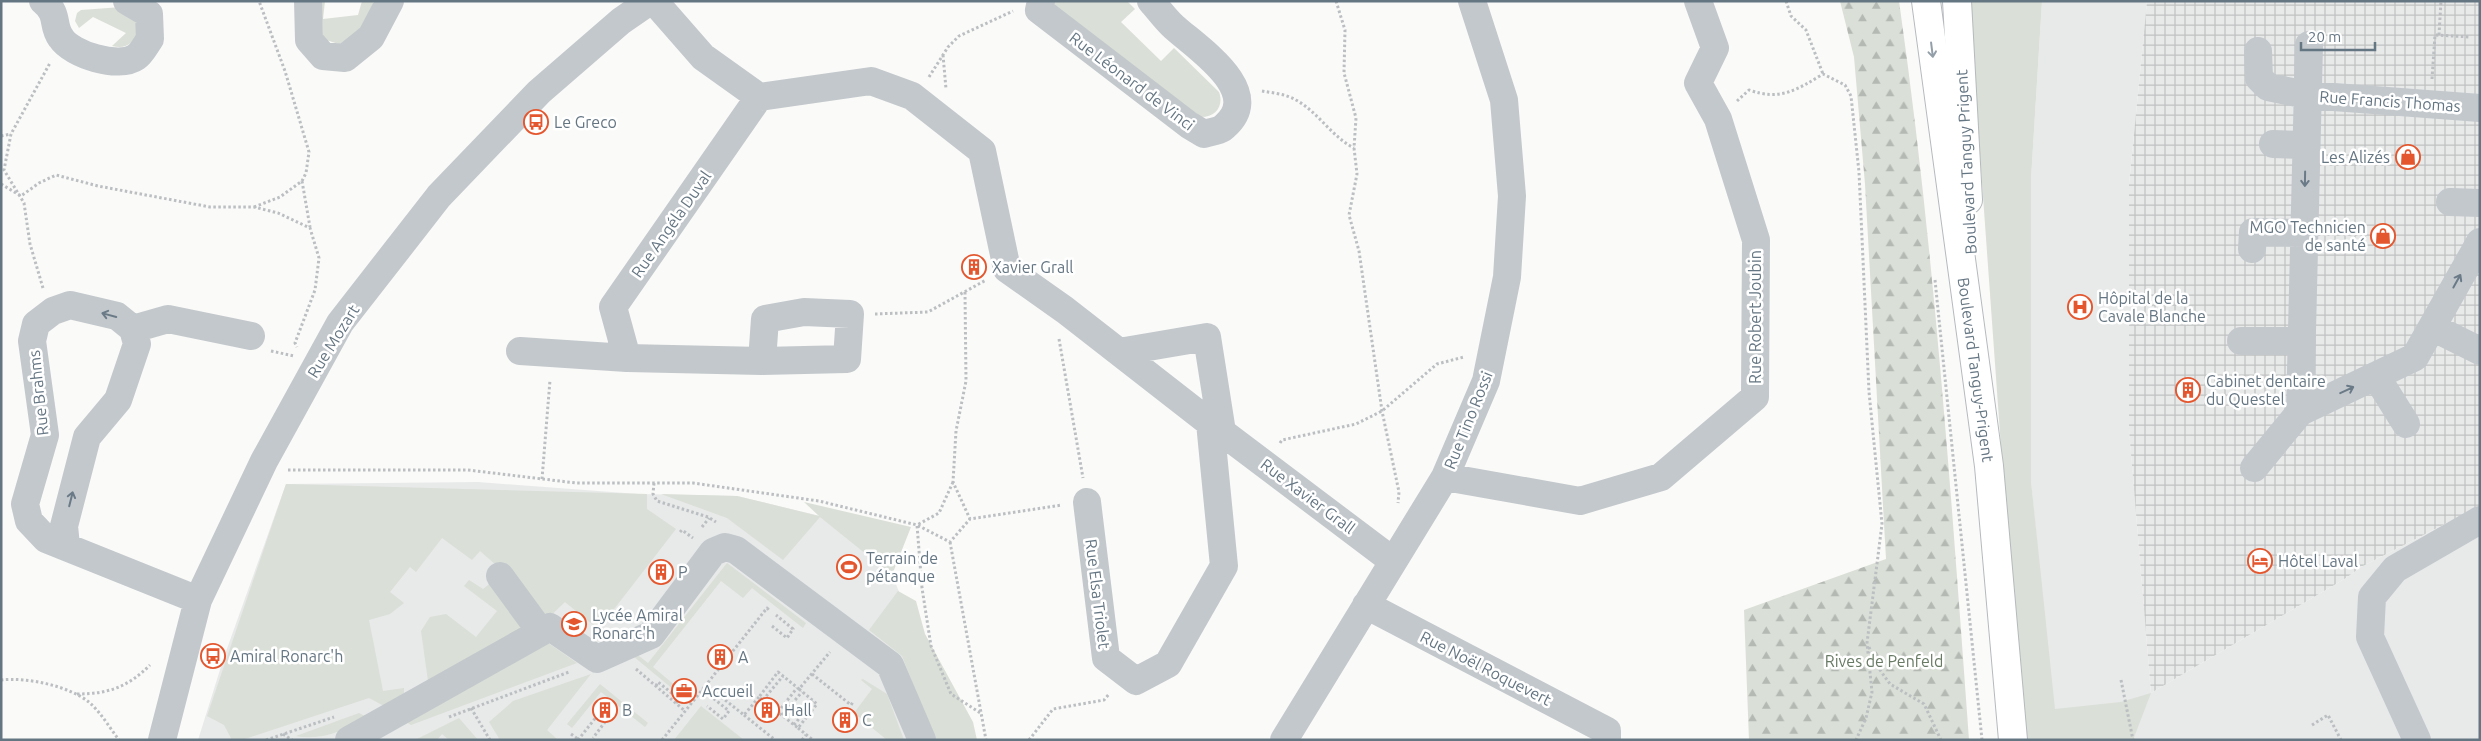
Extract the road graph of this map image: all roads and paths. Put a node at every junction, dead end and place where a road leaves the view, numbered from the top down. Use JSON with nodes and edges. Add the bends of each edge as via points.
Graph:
{"nodes":[{"id":1,"x":127,"y":1,"type":"edge"},
{"id":2,"x":258,"y":1,"type":"edge"},
{"id":3,"x":308,"y":1,"type":"edge"},
{"id":4,"x":390,"y":1,"type":"edge"},
{"id":5,"x":650,"y":1,"type":"edge"},
{"id":6,"x":654,"y":1,"type":"edge"},
{"id":7,"x":1151,"y":1,"type":"edge"},
{"id":8,"x":1336,"y":1,"type":"edge"},
{"id":9,"x":1472,"y":1,"type":"edge"},
{"id":10,"x":1698,"y":1,"type":"edge"},
{"id":11,"x":1786,"y":1,"type":"edge"},
{"id":12,"x":1926,"y":1,"type":"edge"},
{"id":13,"x":1957,"y":1,"type":"edge"},
{"id":14,"x":2441,"y":1,"type":"edge"},
{"id":15,"x":55,"y":4,"type":"edge"},
{"id":16,"x":1040,"y":6,"type":"edge"},
{"id":17,"x":2439,"y":35,"type":"junction"},
{"id":18,"x":2470,"y":37,"type":"dead end"},
{"id":19,"x":2309,"y":45,"type":"dead end"},
{"id":20,"x":72,"y":48,"type":"junction"},
{"id":21,"x":2258,"y":50,"type":"dead end"},
{"id":22,"x":1823,"y":74,"type":"junction"},
{"id":23,"x":1235,"y":86,"type":"junction"},
{"id":24,"x":2431,"y":86,"type":"dead end"},
{"id":25,"x":2307,"y":95,"type":"junction"},
{"id":26,"x":912,"y":96,"type":"junction"},
{"id":27,"x":759,"y":97,"type":"junction"},
{"id":28,"x":2480,"y":108,"type":"edge"},
{"id":29,"x":1718,"y":119,"type":"junction"},
{"id":30,"x":11,"y":134,"type":"junction"},
{"id":31,"x":1,"y":136,"type":"edge"},
{"id":32,"x":2272,"y":144,"type":"dead end"},
{"id":33,"x":2306,"y":145,"type":"junction"},
{"id":34,"x":1354,"y":148,"type":"junction"},
{"id":35,"x":2,"y":169,"type":"edge"},
{"id":36,"x":302,"y":181,"type":"junction"},
{"id":37,"x":1,"y":184,"type":"edge"},
{"id":38,"x":21,"y":196,"type":"junction"},
{"id":39,"x":2450,"y":202,"type":"dead end"},
{"id":40,"x":2480,"y":203,"type":"edge"},
{"id":41,"x":254,"y":206,"type":"junction"},
{"id":42,"x":310,"y":228,"type":"junction"},
{"id":43,"x":2304,"y":233,"type":"junction"},
{"id":44,"x":2480,"y":242,"type":"edge"},
{"id":45,"x":2252,"y":249,"type":"dead end"},
{"id":46,"x":1007,"y":269,"type":"junction"},
{"id":47,"x":1934,"y":272,"type":"dead end"},
{"id":48,"x":965,"y":292,"type":"junction"},
{"id":49,"x":1064,"y":310,"type":"junction"},
{"id":50,"x":53,"y":311,"type":"junction"},
{"id":51,"x":850,"y":314,"type":"junction"},
{"id":52,"x":2432,"y":326,"type":"junction"},
{"id":53,"x":133,"y":329,"type":"junction"},
{"id":54,"x":251,"y":336,"type":"dead end"},
{"id":55,"x":2241,"y":341,"type":"dead end"},
{"id":56,"x":2302,"y":341,"type":"junction"},
{"id":57,"x":298,"y":350,"type":"dead end"},
{"id":58,"x":520,"y":351,"type":"dead end"},
{"id":59,"x":2480,"y":351,"type":"edge"},
{"id":60,"x":1119,"y":352,"type":"junction"},
{"id":61,"x":552,"y":353,"type":"junction"},
{"id":62,"x":627,"y":358,"type":"junction"},
{"id":63,"x":1491,"y":359,"type":"junction"},
{"id":64,"x":762,"y":361,"type":"junction"},
{"id":65,"x":2376,"y":376,"type":"junction"},
{"id":66,"x":1382,"y":411,"type":"junction"},
{"id":67,"x":1981,"y":412,"type":"junction"},
{"id":68,"x":2300,"y":412,"type":"junction"},
{"id":69,"x":2406,"y":424,"type":"dead end"},
{"id":70,"x":1216,"y":428,"type":"junction"},
{"id":71,"x":1268,"y":465,"type":"junction"},
{"id":72,"x":280,"y":468,"type":"dead end"},
{"id":73,"x":2254,"y":468,"type":"dead end"},
{"id":74,"x":1445,"y":478,"type":"junction"},
{"id":75,"x":542,"y":479,"type":"junction"},
{"id":76,"x":953,"y":482,"type":"junction"},
{"id":77,"x":654,"y":483,"type":"junction"},
{"id":78,"x":1087,"y":502,"type":"junction"},
{"id":79,"x":1397,"y":512,"type":"dead end"},
{"id":80,"x":970,"y":519,"type":"junction"},
{"id":81,"x":2480,"y":520,"type":"edge"},
{"id":82,"x":917,"y":525,"type":"junction"},
{"id":83,"x":950,"y":542,"type":"junction"},
{"id":84,"x":66,"y":546,"type":"junction"},
{"id":85,"x":736,"y":550,"type":"junction"},
{"id":86,"x":1393,"y":561,"type":"junction"},
{"id":87,"x":500,"y":576,"type":"dead end"},
{"id":88,"x":198,"y":600,"type":"junction"},
{"id":89,"x":1366,"y":605,"type":"junction"},
{"id":90,"x":772,"y":626,"type":"dead end"},
{"id":91,"x":542,"y":632,"type":"junction"},
{"id":92,"x":846,"y":632,"type":"junction"},
{"id":93,"x":1867,"y":643,"type":"junction"},
{"id":94,"x":606,"y":655,"type":"junction"},
{"id":95,"x":150,"y":666,"type":"dead end"},
{"id":96,"x":812,"y":674,"type":"junction"},
{"id":97,"x":783,"y":676,"type":"junction"},
{"id":98,"x":1,"y":680,"type":"edge"},
{"id":99,"x":2121,"y":680,"type":"dead end"},
{"id":100,"x":706,"y":685,"type":"junction"},
{"id":101,"x":702,"y":689,"type":"junction"},
{"id":102,"x":800,"y":690,"type":"junction"},
{"id":103,"x":76,"y":694,"type":"junction"},
{"id":104,"x":759,"y":697,"type":"junction"},
{"id":105,"x":763,"y":700,"type":"junction"},
{"id":106,"x":1104,"y":700,"type":"dead end"},
{"id":107,"x":813,"y":701,"type":"junction"},
{"id":108,"x":853,"y":702,"type":"dead end"},
{"id":109,"x":707,"y":706,"type":"dead end"},
{"id":110,"x":471,"y":708,"type":"junction"},
{"id":111,"x":685,"y":710,"type":"junction"},
{"id":112,"x":778,"y":712,"type":"junction"},
{"id":113,"x":982,"y":714,"type":"junction"},
{"id":114,"x":338,"y":715,"type":"dead end"},
{"id":115,"x":744,"y":716,"type":"junction"},
{"id":116,"x":782,"y":716,"type":"junction"},
{"id":117,"x":446,"y":718,"type":"dead end"},
{"id":118,"x":794,"y":724,"type":"junction"},
{"id":119,"x":2312,"y":725,"type":"dead end"},
{"id":120,"x":798,"y":728,"type":"junction"},
{"id":121,"x":283,"y":734,"type":"junction"},
{"id":122,"x":571,"y":734,"type":"dead end"},
{"id":123,"x":806,"y":735,"type":"junction"},
{"id":124,"x":1610,"y":737,"type":"edge"},
{"id":125,"x":593,"y":738,"type":"dead end"},
{"id":126,"x":120,"y":740,"type":"edge"},
{"id":127,"x":162,"y":740,"type":"edge"},
{"id":128,"x":266,"y":740,"type":"edge"},
{"id":129,"x":292,"y":740,"type":"edge"},
{"id":130,"x":349,"y":740,"type":"edge"},
{"id":131,"x":490,"y":740,"type":"edge"},
{"id":132,"x":578,"y":740,"type":"edge"},
{"id":133,"x":662,"y":740,"type":"edge"},
{"id":134,"x":775,"y":740,"type":"edge"},
{"id":135,"x":802,"y":740,"type":"edge"},
{"id":136,"x":813,"y":740,"type":"edge"},
{"id":137,"x":922,"y":740,"type":"edge"},
{"id":138,"x":986,"y":740,"type":"edge"},
{"id":139,"x":1029,"y":740,"type":"edge"},
{"id":140,"x":1284,"y":740,"type":"edge"},
{"id":141,"x":1856,"y":740,"type":"edge"},
{"id":142,"x":1940,"y":740,"type":"edge"},
{"id":143,"x":1982,"y":740,"type":"edge"},
{"id":144,"x":2013,"y":740,"type":"edge"},
{"id":145,"x":2133,"y":740,"type":"edge"},
{"id":146,"x":2341,"y":740,"type":"edge"},
{"id":147,"x":2417,"y":740,"type":"edge"}],
"edges":[{"from":1,"to":20,"type":"street","via":[[149,14],[150,38],[136,57],[118,62],[95,59]]},
{"from":2,"to":36,"type":"path","via":[[285,71],[309,152]]},
{"from":3,"to":4,"type":"street","via":[[309,40],[323,56],[345,58],[371,37]]},
{"from":5,"to":88,"type":"street","name":"Rue Mozart","via":[[621,21],[532,99],[439,196],[340,323],[264,461]]},
{"from":6,"to":27,"type":"street","via":[[704,57]]},
{"from":7,"to":23,"type":"street","via":[[1173,26],[1218,64]]},
{"from":8,"to":34,"type":"path","via":[[1345,30],[1344,73],[1356,118]]},
{"from":9,"to":63,"type":"street","name":"Rue Tino Rossi","via":[[1504,100],[1512,196],[1507,276]]},
{"from":10,"to":29,"type":"street","name":"Rue Robert Joubin","via":[[1715,48],[1698,83]]},
{"from":11,"to":22,"type":"path","via":[[1791,16],[1806,30]]},
{"from":12,"to":67,"type":"main road","name":"Boulevard Tanguy-Prigent","one_way":true},
{"from":13,"to":67,"type":"main road","name":"Boulevard Tanguy Prigent"},
{"from":14,"to":17,"type":"path"},
{"from":15,"to":20,"type":"street","via":[[61,38]]},
{"from":16,"to":23,"type":"street","name":"Rue Léonard de Vinci","via":[[1204,134],[1225,127],[1236,110]]},
{"from":16,"to":26,"type":"path","via":[[1016,10],[959,36]]},
{"from":17,"to":18,"type":"path"},
{"from":17,"to":24,"type":"path","via":[[2435,35]]},
{"from":19,"to":25,"type":"street"},
{"from":20,"to":30,"type":"path","via":[[57,53],[44,71]]},
{"from":21,"to":25,"type":"street","via":[[2259,78],[2268,87]]},
{"from":22,"to":29,"type":"path","via":[[1784,94],[1766,96],[1749,90]]},
{"from":22,"to":93,"type":"path","via":[[1845,85],[1851,96],[1859,172],[1869,392],[1882,524]]},
{"from":23,"to":34,"type":"path","via":[[1283,94],[1297,100],[1344,143]]},
{"from":25,"to":28,"type":"street","name":"Rue Francis Thomas"},
{"from":25,"to":33,"type":"street","name":"Rue Francis Thomas"},
{"from":26,"to":27,"type":"street","via":[[871,81]]},
{"from":26,"to":46,"type":"street","via":[[982,151]]},
{"from":27,"to":62,"type":"street","name":"Rue Angéla Duval","via":[[613,307]]},
{"from":29,"to":74,"type":"street","name":"Rue Robert Joubin","via":[[1756,240],[1755,397],[1661,477],[1580,501]]},
{"from":30,"to":31,"type":"path"},
{"from":30,"to":35,"type":"path"},
{"from":32,"to":33,"type":"street"},
{"from":33,"to":43,"type":"street","name":"Rue Francis Thomas","one_way":true},
{"from":34,"to":66,"type":"path","via":[[1357,174],[1350,215],[1364,284]]},
{"from":35,"to":38,"type":"path"},
{"from":36,"to":41,"type":"path","via":[[280,197]]},
{"from":36,"to":42,"type":"path"},
{"from":37,"to":38,"type":"path"},
{"from":38,"to":41,"type":"path","via":[[56,175],[210,207]]},
{"from":38,"to":50,"type":"path","via":[[38,275]]},
{"from":39,"to":40,"type":"street"},
{"from":41,"to":42,"type":"path"},
{"from":42,"to":57,"type":"path","via":[[319,258],[315,290],[295,343]]},
{"from":43,"to":45,"type":"street","via":[[2253,232]]},
{"from":43,"to":56,"type":"street","name":"Rue Francis Thomas"},
{"from":52,"to":44,"type":"street","one_way":true},
{"from":46,"to":48,"type":"path"},
{"from":46,"to":49,"type":"street","name":"Rue Xavier Grall"},
{"from":47,"to":143,"type":"path"},
{"from":48,"to":51,"type":"path","via":[[928,312]]},
{"from":48,"to":76,"type":"path","via":[[966,381],[956,432]]},
{"from":49,"to":60,"type":"street","name":"Rue Xavier Grall"},
{"from":49,"to":78,"type":"path","via":[[1058,341]]},
{"from":53,"to":50,"type":"street","one_way":true,"via":[[117,316],[70,305]]},
{"from":50,"to":84,"type":"street","name":"Rue Brahms","via":[[36,324],[32,341],[45,435],[25,504],[29,522],[46,539]]},
{"from":51,"to":64,"type":"street","via":[[804,312],[765,319]]},
{"from":51,"to":64,"type":"street","via":[[847,359]]},
{"from":52,"to":59,"type":"street"},
{"from":52,"to":65,"type":"street","via":[[2415,357]]},
{"from":53,"to":54,"type":"street","via":[[168,319]]},
{"from":84,"to":53,"type":"street","one_way":true,"via":[[64,526],[87,437],[118,400],[137,344]]},
{"from":55,"to":56,"type":"street"},
{"from":56,"to":68,"type":"street","name":"Rue Francis Thomas"},
{"from":58,"to":61,"type":"street"},
{"from":60,"to":70,"type":"street","name":"Rue Xavier Grall"},
{"from":60,"to":70,"type":"street","via":[[1207,337]]},
{"from":61,"to":62,"type":"street"},
{"from":61,"to":75,"type":"path"},
{"from":62,"to":64,"type":"street"},
{"from":63,"to":66,"type":"path","via":[[1472,355],[1437,364]]},
{"from":63,"to":74,"type":"street","name":"Rue Tino Rossi","via":[[1486,381]]},
{"from":68,"to":65,"type":"street","one_way":true},
{"from":65,"to":69,"type":"street"},
{"from":66,"to":71,"type":"path","via":[[1356,424],[1282,440]]},
{"from":66,"to":79,"type":"path","via":[[1399,492]]},
{"from":67,"to":144,"type":"main road","name":"Boulevard Tanguy-Prigent","via":[[1989,466]]},
{"from":68,"to":73,"type":"street"},
{"from":70,"to":71,"type":"street","name":"Rue Xavier Grall"},
{"from":70,"to":78,"type":"street","name":"Rue Elsa Triolet","via":[[1224,566],[1168,664],[1136,680],[1106,658]]},
{"from":71,"to":86,"type":"street","name":"Rue Xavier Grall"},
{"from":72,"to":75,"type":"path","via":[[290,471],[468,470]]},
{"from":74,"to":86,"type":"street","name":"Rue Tino Rossi"},
{"from":75,"to":77,"type":"path","via":[[576,483]]},
{"from":76,"to":80,"type":"path"},
{"from":76,"to":82,"type":"path","via":[[939,513]]},
{"from":77,"to":82,"type":"path","via":[[693,483],[819,501]]},
{"from":77,"to":85,"type":"path","via":[[653,494],[657,501],[708,517],[726,528]]},
{"from":78,"to":80,"type":"path"},
{"from":80,"to":83,"type":"path"},
{"from":81,"to":147,"type":"street","via":[[2395,569],[2372,597],[2370,637]]},
{"from":82,"to":83,"type":"path"},
{"from":82,"to":113,"type":"path","via":[[931,646],[950,694]]},
{"from":83,"to":113,"type":"path"},
{"from":84,"to":88,"type":"street","name":"Rue Brahms"},
{"from":85,"to":92,"type":"street"},
{"from":85,"to":94,"type":"street","via":[[725,547],[713,552],[651,635]]},
{"from":86,"to":89,"type":"street","name":"Rue Tino Rossi"},
{"from":87,"to":91,"type":"street"},
{"from":88,"to":127,"type":"street","name":"Rue Mozart"},
{"from":89,"to":124,"type":"street","name":"Rue Noël Roquevert"},
{"from":89,"to":140,"type":"street","name":"Rue Tino Rossi"},
{"from":90,"to":100,"type":"path","via":[[787,638],[793,629],[767,608]]},
{"from":91,"to":94,"type":"street","via":[[550,627]]},
{"from":91,"to":130,"type":"street"},
{"from":92,"to":96,"type":"path"},
{"from":92,"to":137,"type":"street","via":[[890,665]]},
{"from":93,"to":141,"type":"path","via":[[1872,692],[1866,718]]},
{"from":93,"to":142,"type":"path","via":[[1875,663],[1890,684],[1924,704]]},
{"from":94,"to":110,"type":"path","via":[[590,664]]},
{"from":94,"to":111,"type":"path","via":[[656,686]]},
{"from":95,"to":103,"type":"path","via":[[119,689],[99,694]]},
{"from":96,"to":102,"type":"path"},
{"from":96,"to":108,"type":"path","via":[[851,705]]},
{"from":97,"to":102,"type":"path"},
{"from":97,"to":104,"type":"path","via":[[778,672]]},
{"from":97,"to":105,"type":"path"},
{"from":98,"to":103,"type":"path","via":[[40,682]]},
{"from":99,"to":145,"type":"path"},
{"from":100,"to":101,"type":"path"},
{"from":100,"to":115,"type":"path"},
{"from":101,"to":109,"type":"path","via":[[729,711],[723,719]]},
{"from":101,"to":111,"type":"path"},
{"from":102,"to":107,"type":"path"},
{"from":102,"to":112,"type":"path"},
{"from":102,"to":116,"type":"path"},
{"from":103,"to":126,"type":"path","via":[[90,703]]},
{"from":104,"to":105,"type":"path"},
{"from":104,"to":115,"type":"path"},
{"from":105,"to":112,"type":"path"},
{"from":106,"to":139,"type":"path","via":[[1053,708]]},
{"from":107,"to":118,"type":"path"},
{"from":107,"to":120,"type":"path","via":[[817,704]]},
{"from":110,"to":117,"type":"path"},
{"from":110,"to":131,"type":"path"},
{"from":111,"to":133,"type":"path"},
{"from":112,"to":116,"type":"path"},
{"from":113,"to":138,"type":"path"},
{"from":114,"to":121,"type":"path"},
{"from":115,"to":134,"type":"path"},
{"from":116,"to":118,"type":"path"},
{"from":118,"to":120,"type":"path"},
{"from":119,"to":146,"type":"path","via":[[2328,716]]},
{"from":120,"to":123,"type":"path"},
{"from":121,"to":128,"type":"path"},
{"from":121,"to":129,"type":"path"},
{"from":122,"to":132,"type":"path"},
{"from":123,"to":135,"type":"path"},
{"from":123,"to":136,"type":"path"},
{"from":125,"to":132,"type":"path","via":[[605,722],[597,716]]}]}
